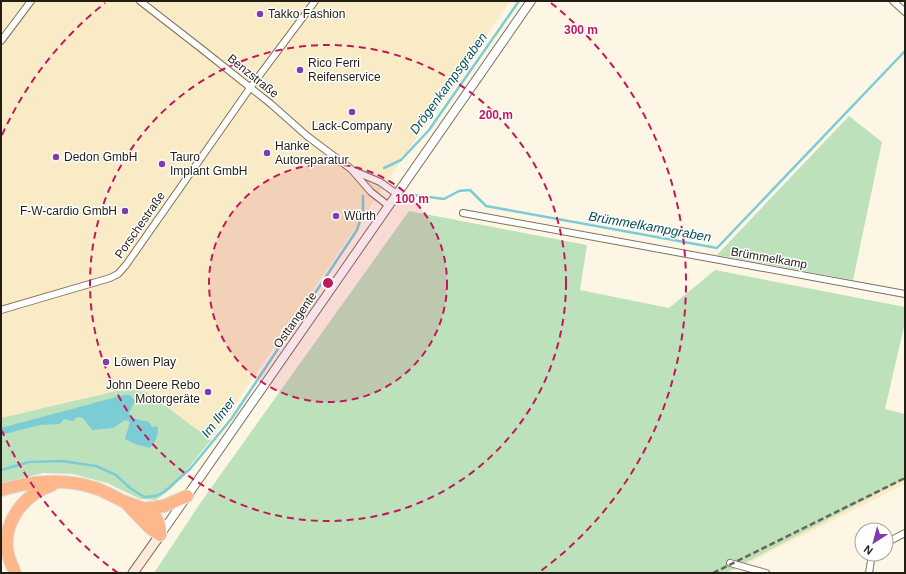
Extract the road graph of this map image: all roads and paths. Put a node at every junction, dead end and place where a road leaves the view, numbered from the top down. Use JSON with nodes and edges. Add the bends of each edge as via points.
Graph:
{"nodes":[{"id":1,"x":31,"y":1,"type":"edge"},
{"id":2,"x":140,"y":1,"type":"edge"},
{"id":3,"x":315,"y":1,"type":"edge"},
{"id":4,"x":531,"y":1,"type":"edge"},
{"id":5,"x":893,"y":1,"type":"edge"},
{"id":6,"x":905,"y":12,"type":"edge"},
{"id":7,"x":1,"y":41,"type":"edge"},
{"id":8,"x":250,"y":88,"type":"junction"},
{"id":9,"x":351,"y":170,"type":"junction"},
{"id":10,"x":397,"y":194,"type":"junction"},
{"id":11,"x":389,"y":206,"type":"junction"},
{"id":12,"x":463,"y":213,"type":"dead end"},
{"id":13,"x":905,"y":294,"type":"edge"},
{"id":14,"x":1,"y":310,"type":"edge"},
{"id":15,"x":59,"y":483,"type":"junction"},
{"id":16,"x":1,"y":490,"type":"edge"},
{"id":17,"x":187,"y":496,"type":"junction"},
{"id":18,"x":123,"y":501,"type":"junction"},
{"id":19,"x":143,"y":509,"type":"junction"},
{"id":20,"x":905,"y":533,"type":"edge"},
{"id":21,"x":160,"y":535,"type":"junction"},
{"id":22,"x":894,"y":539,"type":"edge"},
{"id":23,"x":871,"y":562,"type":"edge"},
{"id":24,"x":730,"y":563,"type":"dead end"},
{"id":25,"x":15,"y":573,"type":"edge"},
{"id":26,"x":133,"y":573,"type":"edge"},
{"id":27,"x":766,"y":573,"type":"edge"},
{"id":28,"x":869,"y":573,"type":"edge"}],
"edges":[{"from":1,"to":7,"type":"street"},
{"from":2,"to":8,"type":"street","name":"Benzstraße"},
{"from":3,"to":8,"type":"street","name":"Porschestraße"},
{"from":4,"to":10,"type":"street","name":"Osttangente"},
{"from":5,"to":6,"type":"street"},
{"from":8,"to":9,"type":"street","name":"Benzstraße"},
{"from":8,"to":14,"type":"street","name":"Porschestraße","via":[[118,274]]},
{"from":9,"to":10,"type":"street","name":"Benzstraße","via":[[380,182]]},
{"from":9,"to":11,"type":"street","name":"Benzstraße","via":[[371,192]]},
{"from":10,"to":11,"type":"street","name":"Osttangente"},
{"from":11,"to":17,"type":"street","name":"Osttangente"},
{"from":12,"to":13,"type":"street","name":"Brümmelkamp"},
{"from":15,"to":16,"type":"highway","via":[[36,483]]},
{"from":15,"to":18,"type":"highway","via":[[80,484]]},
{"from":15,"to":25,"type":"highway","via":[[33,495],[14,515],[8,533],[7,549]]},
{"from":17,"to":19,"type":"highway","via":[[159,507]]},
{"from":17,"to":21,"type":"street","name":"Osttangente"},
{"from":18,"to":19,"type":"highway"},
{"from":18,"to":21,"type":"highway"},
{"from":19,"to":21,"type":"highway","via":[[157,518]]},
{"from":20,"to":22,"type":"street"},
{"from":21,"to":26,"type":"main road","name":"Osttangente"},
{"from":23,"to":28,"type":"street"},
{"from":24,"to":27,"type":"street"}]}
